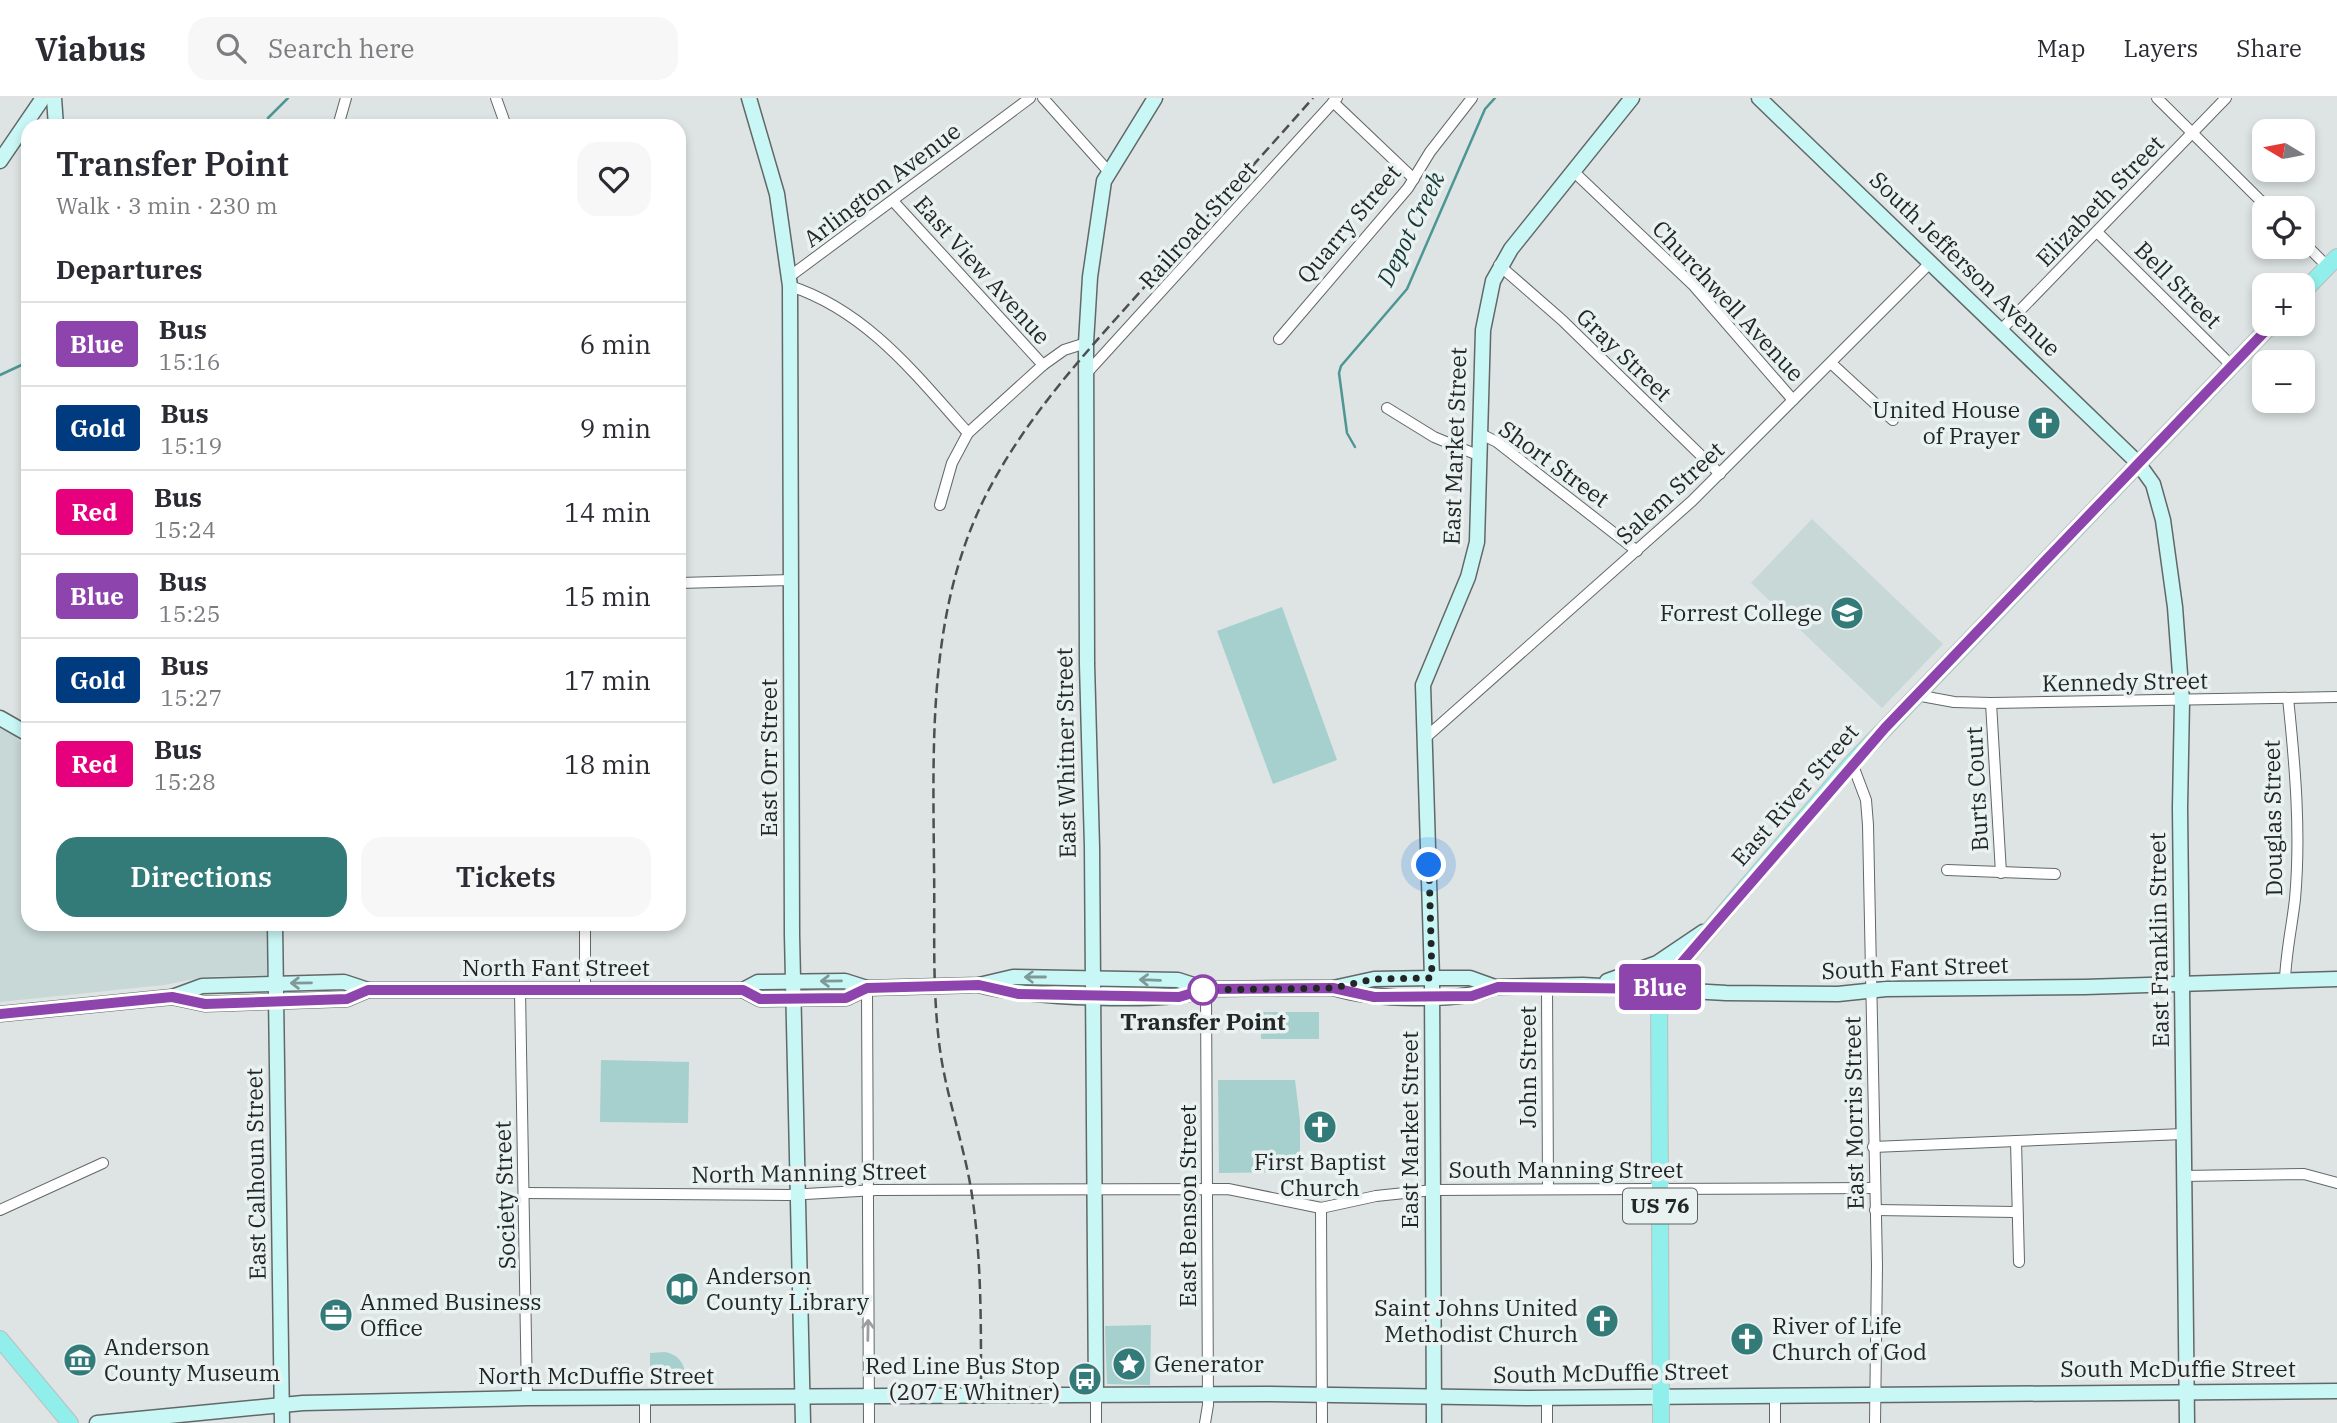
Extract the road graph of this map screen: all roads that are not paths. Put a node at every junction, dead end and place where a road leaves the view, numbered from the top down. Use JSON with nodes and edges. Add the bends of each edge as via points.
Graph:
{"nodes":[{"id":1,"x":43,"y":98,"type":"edge"},
{"id":2,"x":54,"y":98,"type":"edge"},
{"id":3,"x":346,"y":98,"type":"edge"},
{"id":4,"x":496,"y":98,"type":"edge"},
{"id":5,"x":749,"y":98,"type":"edge"},
{"id":6,"x":1030,"y":98,"type":"edge"},
{"id":7,"x":1042,"y":98,"type":"edge"},
{"id":8,"x":1155,"y":98,"type":"edge"},
{"id":9,"x":1472,"y":98,"type":"edge"},
{"id":10,"x":1632,"y":98,"type":"edge"},
{"id":11,"x":1759,"y":98,"type":"edge"},
{"id":12,"x":2157,"y":98,"type":"edge"},
{"id":13,"x":2226,"y":98,"type":"edge"},
{"id":14,"x":1335,"y":100,"type":"edge"},
{"id":15,"x":29,"y":119,"type":"edge"},
{"id":16,"x":56,"y":119,"type":"edge"},
{"id":17,"x":340,"y":119,"type":"edge"},
{"id":18,"x":504,"y":119,"type":"edge"},
{"id":19,"x":21,"y":130,"type":"edge"},
{"id":20,"x":2192,"y":133,"type":"junction"},
{"id":21,"x":0,"y":161,"type":"edge"},
{"id":22,"x":1573,"y":171,"type":"junction"},
{"id":23,"x":1109,"y":172,"type":"junction"},
{"id":24,"x":1414,"y":179,"type":"junction"},
{"id":25,"x":2257,"y":196,"type":"edge"},
{"id":26,"x":893,"y":201,"type":"junction"},
{"id":27,"x":2097,"y":232,"type":"junction"},
{"id":28,"x":2315,"y":250,"type":"edge"},
{"id":29,"x":1931,"y":262,"type":"junction"},
{"id":30,"x":2332,"y":262,"type":"edge"},
{"id":31,"x":1499,"y":265,"type":"junction"},
{"id":32,"x":2315,"y":280,"type":"edge"},
{"id":33,"x":790,"y":282,"type":"junction"},
{"id":34,"x":2001,"y":330,"type":"junction"},
{"id":35,"x":2260,"y":336,"type":"edge"},
{"id":36,"x":1279,"y":339,"type":"dead end"},
{"id":37,"x":1086,"y":343,"type":"junction"},
{"id":38,"x":1832,"y":364,"type":"junction"},
{"id":39,"x":1042,"y":365,"type":"junction"},
{"id":40,"x":2231,"y":365,"type":"junction"},
{"id":41,"x":1085,"y":376,"type":"junction"},
{"id":42,"x":1793,"y":400,"type":"junction"},
{"id":43,"x":1387,"y":408,"type":"dead end"},
{"id":44,"x":1893,"y":421,"type":"dead end"},
{"id":45,"x":968,"y":433,"type":"junction"},
{"id":46,"x":1481,"y":434,"type":"junction"},
{"id":47,"x":1480,"y":456,"type":"junction"},
{"id":48,"x":2138,"y":463,"type":"junction"},
{"id":49,"x":1720,"y":474,"type":"junction"},
{"id":50,"x":940,"y":505,"type":"dead end"},
{"id":51,"x":1637,"y":551,"type":"junction"},
{"id":52,"x":792,"y":580,"type":"junction"},
{"id":53,"x":686,"y":583,"type":"edge"},
{"id":54,"x":1916,"y":694,"type":"junction"},
{"id":55,"x":2337,"y":697,"type":"edge"},
{"id":56,"x":2288,"y":698,"type":"junction"},
{"id":57,"x":2182,"y":701,"type":"junction"},
{"id":58,"x":1991,"y":703,"type":"junction"},
{"id":59,"x":0,"y":718,"type":"edge"},
{"id":60,"x":21,"y":730,"type":"edge"},
{"id":61,"x":1424,"y":739,"type":"junction"},
{"id":62,"x":1852,"y":764,"type":"junction"},
{"id":63,"x":1947,"y":870,"type":"dead end"},
{"id":64,"x":2001,"y":873,"type":"junction"},
{"id":65,"x":2054,"y":874,"type":"dead end"},
{"id":66,"x":1713,"y":925,"type":"junction"},
{"id":67,"x":275,"y":931,"type":"edge"},
{"id":68,"x":585,"y":931,"type":"edge"},
{"id":69,"x":1093,"y":978,"type":"junction"},
{"id":70,"x":1432,"y":978,"type":"junction"},
{"id":71,"x":2337,"y":979,"type":"edge"},
{"id":72,"x":2285,"y":980,"type":"junction"},
{"id":73,"x":793,"y":982,"type":"junction"},
{"id":74,"x":276,"y":983,"type":"junction"},
{"id":75,"x":2182,"y":984,"type":"junction"},
{"id":76,"x":979,"y":985,"type":"junction"},
{"id":77,"x":1583,"y":985,"type":"junction"},
{"id":78,"x":1547,"y":986,"type":"junction"},
{"id":79,"x":1495,"y":987,"type":"junction"},
{"id":80,"x":867,"y":988,"type":"junction"},
{"id":81,"x":1333,"y":988,"type":"junction"},
{"id":82,"x":1206,"y":989,"type":"junction"},
{"id":83,"x":1659,"y":989,"type":"junction"},
{"id":84,"x":368,"y":990,"type":"junction"},
{"id":85,"x":743,"y":990,"type":"junction"},
{"id":86,"x":520,"y":991,"type":"junction"},
{"id":87,"x":585,"y":991,"type":"junction"},
{"id":88,"x":1870,"y":992,"type":"junction"},
{"id":89,"x":1093,"y":996,"type":"junction"},
{"id":90,"x":1432,"y":996,"type":"junction"},
{"id":91,"x":172,"y":997,"type":"junction"},
{"id":92,"x":795,"y":998,"type":"junction"},
{"id":93,"x":276,"y":1000,"type":"junction"},
{"id":94,"x":0,"y":1014,"type":"edge"},
{"id":95,"x":2183,"y":1134,"type":"junction"},
{"id":96,"x":2016,"y":1141,"type":"junction"},
{"id":97,"x":1874,"y":1147,"type":"junction"},
{"id":98,"x":103,"y":1163,"type":"dead end"},
{"id":99,"x":2183,"y":1176,"type":"junction"},
{"id":100,"x":2337,"y":1182,"type":"edge"},
{"id":101,"x":1875,"y":1188,"type":"junction"},
{"id":102,"x":1094,"y":1189,"type":"junction"},
{"id":103,"x":1207,"y":1189,"type":"junction"},
{"id":104,"x":1548,"y":1189,"type":"junction"},
{"id":105,"x":1660,"y":1189,"type":"junction"},
{"id":106,"x":1433,"y":1190,"type":"junction"},
{"id":107,"x":868,"y":1191,"type":"junction"},
{"id":108,"x":524,"y":1193,"type":"junction"},
{"id":109,"x":799,"y":1193,"type":"junction"},
{"id":110,"x":1321,"y":1208,"type":"junction"},
{"id":111,"x":0,"y":1210,"type":"edge"},
{"id":112,"x":1875,"y":1210,"type":"junction"},
{"id":113,"x":2016,"y":1212,"type":"junction"},
{"id":114,"x":2019,"y":1262,"type":"dead end"},
{"id":115,"x":0,"y":1339,"type":"edge"},
{"id":116,"x":2185,"y":1391,"type":"junction"},
{"id":117,"x":2337,"y":1391,"type":"edge"},
{"id":118,"x":1875,"y":1393,"type":"junction"},
{"id":119,"x":1208,"y":1394,"type":"junction"},
{"id":120,"x":1322,"y":1394,"type":"junction"},
{"id":121,"x":1775,"y":1394,"type":"junction"},
{"id":122,"x":1096,"y":1395,"type":"junction"},
{"id":123,"x":1434,"y":1395,"type":"junction"},
{"id":124,"x":1661,"y":1395,"type":"junction"},
{"id":125,"x":869,"y":1397,"type":"junction"},
{"id":126,"x":1547,"y":1397,"type":"junction"},
{"id":127,"x":527,"y":1398,"type":"junction"},
{"id":128,"x":803,"y":1398,"type":"junction"},
{"id":129,"x":645,"y":1399,"type":"junction"},
{"id":130,"x":282,"y":1405,"type":"junction"},
{"id":131,"x":70,"y":1423,"type":"edge"},
{"id":132,"x":97,"y":1423,"type":"edge"},
{"id":133,"x":282,"y":1423,"type":"edge"},
{"id":134,"x":645,"y":1423,"type":"edge"},
{"id":135,"x":803,"y":1423,"type":"edge"},
{"id":136,"x":869,"y":1423,"type":"edge"},
{"id":137,"x":1096,"y":1423,"type":"edge"},
{"id":138,"x":1205,"y":1423,"type":"edge"},
{"id":139,"x":1322,"y":1423,"type":"edge"},
{"id":140,"x":1434,"y":1423,"type":"edge"},
{"id":141,"x":1547,"y":1423,"type":"edge"},
{"id":142,"x":1661,"y":1423,"type":"edge"},
{"id":143,"x":1775,"y":1423,"type":"edge"},
{"id":144,"x":1875,"y":1423,"type":"edge"},
{"id":145,"x":2187,"y":1423,"type":"edge"}],
"edges":[{"from":1,"to":15,"type":"street"},
{"from":2,"to":16,"type":"street"},
{"from":3,"to":17,"type":"street"},
{"from":4,"to":18,"type":"street"},
{"from":5,"to":33,"type":"street","name":"East Orr Street","via":[[777,194]]},
{"from":6,"to":26,"type":"street","name":"Arlington Avenue"},
{"from":7,"to":23,"type":"street"},
{"from":8,"to":23,"type":"street","name":"East Whitner Street"},
{"from":9,"to":24,"type":"street","name":"Quarry Street"},
{"from":10,"to":22,"type":"street","name":"East Market Street"},
{"from":11,"to":29,"type":"street","name":"South Jefferson Avenue"},
{"from":12,"to":20,"type":"street"},
{"from":13,"to":20,"type":"street","name":"Elizabeth Street"},
{"from":14,"to":24,"type":"street"},
{"from":14,"to":41,"type":"street","name":"Railroad Street"},
{"from":19,"to":21,"type":"street"},
{"from":20,"to":25,"type":"street"},
{"from":20,"to":27,"type":"street","name":"Elizabeth Street"},
{"from":22,"to":31,"type":"street","name":"East Market Street"},
{"from":22,"to":42,"type":"street","name":"Churchwell Avenue","via":[[1694,286]]},
{"from":23,"to":37,"type":"street","name":"East Whitner Street","via":[[1090,277]]},
{"from":24,"to":36,"type":"street","name":"Quarry Street"},
{"from":26,"to":33,"type":"street","name":"Arlington Avenue"},
{"from":26,"to":39,"type":"street","name":"East View Avenue"},
{"from":27,"to":34,"type":"street","name":"Elizabeth Street"},
{"from":27,"to":40,"type":"street","name":"Bell Street"},
{"from":28,"to":30,"type":"street"},
{"from":29,"to":34,"type":"street","name":"South Jefferson Avenue"},
{"from":29,"to":38,"type":"street","name":"Salem Street"},
{"from":30,"to":32,"type":"main road"},
{"from":31,"to":46,"type":"street","name":"East Market Street","via":[[1484,315]]},
{"from":31,"to":49,"type":"street","name":"Gray Street"},
{"from":33,"to":45,"type":"street","via":[[866,325]]},
{"from":33,"to":52,"type":"street","name":"East Orr Street"},
{"from":34,"to":48,"type":"street","name":"South Jefferson Avenue"},
{"from":35,"to":40,"type":"main road","name":"East River Street"},
{"from":37,"to":39,"type":"street","via":[[1064,350]]},
{"from":37,"to":41,"type":"street","name":"East Whitner Street"},
{"from":38,"to":42,"type":"street","name":"Salem Street"},
{"from":38,"to":44,"type":"street"},
{"from":39,"to":45,"type":"street"},
{"from":40,"to":48,"type":"main road","name":"East River Street"},
{"from":41,"to":69,"type":"street","name":"East Whitner Street"},
{"from":42,"to":49,"type":"street","name":"Salem Street"},
{"from":43,"to":47,"type":"street","name":"Short Street","via":[[1434,437]]},
{"from":45,"to":50,"type":"street","via":[[952,463]]},
{"from":46,"to":47,"type":"street","name":"East Market Street"},
{"from":46,"to":51,"type":"street","name":"Short Street"},
{"from":47,"to":61,"type":"street","name":"East Market Street","via":[[1477,542],[1468,577],[1427,671],[1422,701]]},
{"from":48,"to":54,"type":"main road","name":"East River Street"},
{"from":48,"to":57,"type":"street","name":"East Franklin Street","via":[[2153,484],[2163,520]]},
{"from":49,"to":51,"type":"street","name":"Salem Street"},
{"from":51,"to":61,"type":"street","name":"Salem Street"},
{"from":52,"to":53,"type":"street"},
{"from":52,"to":73,"type":"street","name":"East Orr Street"},
{"from":54,"to":58,"type":"street","name":"Kennedy Street"},
{"from":54,"to":62,"type":"main road","name":"East River Street"},
{"from":55,"to":56,"type":"street","name":"Kennedy Street"},
{"from":56,"to":57,"type":"street","name":"Kennedy Street"},
{"from":56,"to":72,"type":"street","name":"Douglas Street","via":[[2297,850]]},
{"from":57,"to":58,"type":"street","name":"Kennedy Street"},
{"from":57,"to":75,"type":"street","name":"East Franklin Street"},
{"from":58,"to":64,"type":"street","name":"Burts Court"},
{"from":59,"to":60,"type":"street"},
{"from":61,"to":70,"type":"street","name":"East Market Street"},
{"from":62,"to":66,"type":"main road","name":"East River Street"},
{"from":62,"to":88,"type":"street","name":"East Morris Street","via":[[1866,800],[1868,825]]},
{"from":63,"to":64,"type":"street","name":"Burts Court"},
{"from":64,"to":65,"type":"street","name":"Burts Court"},
{"from":66,"to":77,"type":"street","via":[[1643,970]]},
{"from":66,"to":83,"type":"main road","name":"East River Street"},
{"from":67,"to":74,"type":"street","name":"East Calhoun Street"},
{"from":68,"to":87,"type":"street"},
{"from":69,"to":76,"type":"street","name":"North Fant Street","one_way":true,"via":[[1013,977]]},
{"from":82,"to":69,"type":"street","name":"South Fant Street","one_way":true,"via":[[1178,980]]},
{"from":69,"to":89,"type":"street","name":"East Whitner Street"},
{"from":70,"to":79,"type":"street","name":"South Fant Street","via":[[1470,978]]},
{"from":70,"to":81,"type":"street","name":"South Fant Street","via":[[1374,979]]},
{"from":70,"to":90,"type":"street","name":"East Market Street"},
{"from":71,"to":72,"type":"street","name":"South Fant Street"},
{"from":72,"to":75,"type":"street","name":"South Fant Street"},
{"from":80,"to":73,"type":"street","name":"North Fant Street","one_way":true,"via":[[845,981]]},
{"from":73,"to":85,"type":"street","name":"North Fant Street","via":[[758,982]]},
{"from":73,"to":92,"type":"street","name":"East Orr Street"},
{"from":84,"to":74,"type":"street","name":"North Fant Street","one_way":true,"via":[[344,982]]},
{"from":74,"to":91,"type":"street","name":"North Fant Street","via":[[202,986]]},
{"from":74,"to":93,"type":"street","name":"East Calhoun Street"},
{"from":75,"to":88,"type":"street","name":"South Fant Street"},
{"from":75,"to":95,"type":"street","name":"East Franklin Street"},
{"from":76,"to":80,"type":"street","name":"North Fant Street"},
{"from":76,"to":89,"type":"street","name":"North Fant Street","via":[[1018,994]]},
{"from":77,"to":78,"type":"street","name":"South Fant Street"},
{"from":77,"to":83,"type":"street","name":"South Fant Street"},
{"from":78,"to":79,"type":"street","name":"South Fant Street"},
{"from":78,"to":104,"type":"street","name":"John Street"},
{"from":79,"to":90,"type":"street","name":"South Fant Street","via":[[1472,996]]},
{"from":80,"to":92,"type":"street","name":"North Fant Street","via":[[846,998]]},
{"from":80,"to":107,"type":"street"},
{"from":81,"to":82,"type":"street","name":"South Fant Street"},
{"from":81,"to":90,"type":"street","name":"South Fant Street","via":[[1374,997]]},
{"from":82,"to":89,"type":"street","name":"South Fant Street","via":[[1179,997]]},
{"from":82,"to":103,"type":"street","name":"East Benson Street"},
{"from":83,"to":88,"type":"street","name":"South Fant Street"},
{"from":83,"to":105,"type":"main road","number":"US 76"},
{"from":84,"to":86,"type":"street","name":"North Fant Street"},
{"from":84,"to":93,"type":"street","name":"North Fant Street","via":[[347,999]]},
{"from":85,"to":87,"type":"street","name":"North Fant Street"},
{"from":85,"to":92,"type":"street","name":"North Fant Street","via":[[760,999]]},
{"from":86,"to":87,"type":"street","name":"North Fant Street"},
{"from":86,"to":108,"type":"street","name":"Society Street"},
{"from":88,"to":97,"type":"street","name":"East Morris Street"},
{"from":89,"to":102,"type":"street","name":"East Whitner Street"},
{"from":90,"to":106,"type":"street","name":"East Market Street"},
{"from":91,"to":93,"type":"street","name":"North Fant Street","via":[[205,1004]]},
{"from":91,"to":94,"type":"street","name":"North Fant Street"},
{"from":92,"to":109,"type":"street","name":"East Orr Street"},
{"from":93,"to":130,"type":"street","name":"East Calhoun Street"},
{"from":95,"to":96,"type":"street"},
{"from":95,"to":99,"type":"street","name":"East Franklin Street"},
{"from":96,"to":97,"type":"street"},
{"from":96,"to":113,"type":"street"},
{"from":97,"to":101,"type":"street","name":"East Morris Street"},
{"from":98,"to":111,"type":"street"},
{"from":99,"to":100,"type":"street","via":[[2304,1174]]},
{"from":99,"to":116,"type":"street","name":"East Franklin Street"},
{"from":101,"to":105,"type":"street","name":"South Manning Street"},
{"from":101,"to":112,"type":"street","name":"East Morris Street"},
{"from":102,"to":103,"type":"street","name":"South Manning Street"},
{"from":102,"to":107,"type":"street","name":"North Manning Street"},
{"from":102,"to":122,"type":"street","name":"East Whitner Street"},
{"from":103,"to":110,"type":"street","name":"South Manning Street","via":[[1246,1191]]},
{"from":103,"to":119,"type":"street","name":"East Benson Street"},
{"from":104,"to":105,"type":"street","name":"South Manning Street"},
{"from":104,"to":106,"type":"street","name":"South Manning Street"},
{"from":105,"to":124,"type":"main road","number":"US 76"},
{"from":106,"to":110,"type":"street","name":"South Manning Street"},
{"from":106,"to":123,"type":"street","name":"East Market Street"},
{"from":107,"to":109,"type":"street","name":"North Manning Street"},
{"from":125,"to":107,"type":"street","one_way":true},
{"from":108,"to":109,"type":"street","name":"North Manning Street"},
{"from":108,"to":127,"type":"street","name":"Society Street"},
{"from":109,"to":128,"type":"street","name":"East Orr Street"},
{"from":110,"to":120,"type":"street"},
{"from":112,"to":113,"type":"street"},
{"from":112,"to":118,"type":"street","name":"East Morris Street"},
{"from":113,"to":114,"type":"street"},
{"from":115,"to":131,"type":"main road"},
{"from":116,"to":117,"type":"street","name":"South McDuffie Street"},
{"from":116,"to":118,"type":"street","name":"South McDuffie Street"},
{"from":116,"to":145,"type":"street","name":"East Franklin Street"},
{"from":118,"to":121,"type":"street","name":"South McDuffie Street"},
{"from":118,"to":144,"type":"street","name":"East Morris Street"},
{"from":119,"to":120,"type":"street","name":"South McDuffie Street"},
{"from":119,"to":122,"type":"street","name":"South McDuffie Street"},
{"from":119,"to":138,"type":"street","name":"East Benson Street"},
{"from":120,"to":123,"type":"street","name":"South McDuffie Street"},
{"from":120,"to":139,"type":"street"},
{"from":121,"to":124,"type":"street","name":"South McDuffie Street"},
{"from":121,"to":143,"type":"street"},
{"from":122,"to":125,"type":"street","name":"North McDuffie Street"},
{"from":122,"to":137,"type":"street","name":"East Whitner Street"},
{"from":123,"to":126,"type":"street","name":"South McDuffie Street"},
{"from":123,"to":140,"type":"street","name":"East Market Street"},
{"from":124,"to":126,"type":"street","name":"South McDuffie Street"},
{"from":124,"to":142,"type":"main road","number":"US 76"},
{"from":125,"to":128,"type":"street","name":"North McDuffie Street"},
{"from":125,"to":136,"type":"street"},
{"from":126,"to":141,"type":"street"},
{"from":127,"to":129,"type":"street","name":"North McDuffie Street"},
{"from":127,"to":130,"type":"street","name":"North McDuffie Street"},
{"from":128,"to":129,"type":"street","name":"North McDuffie Street"},
{"from":128,"to":135,"type":"street","name":"East Orr Street"},
{"from":129,"to":134,"type":"street"},
{"from":130,"to":132,"type":"street","name":"North McDuffie Street"},
{"from":130,"to":133,"type":"street","name":"East Calhoun Street"}]}
